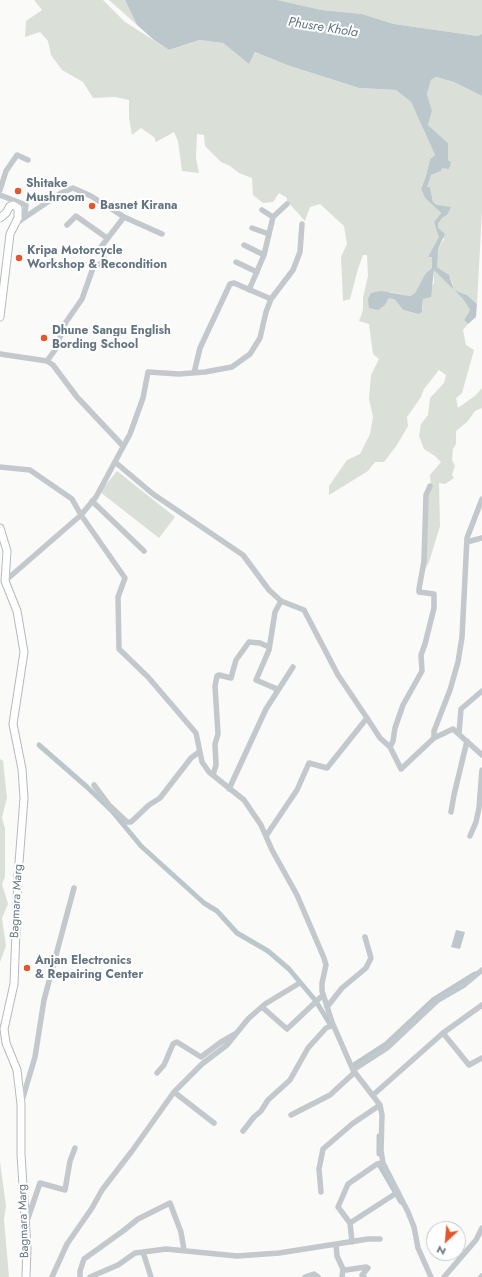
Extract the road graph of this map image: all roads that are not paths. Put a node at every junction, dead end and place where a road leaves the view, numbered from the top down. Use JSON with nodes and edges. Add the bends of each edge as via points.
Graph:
{"nodes":[{"id":1,"x":28,"y":160,"type":"dead end"},
{"id":2,"x":0,"y":190,"type":"edge"},
{"id":3,"x":0,"y":195,"type":"edge"},
{"id":4,"x":287,"y":204,"type":"dead end"},
{"id":5,"x":262,"y":210,"type":"dead end"},
{"id":6,"x":124,"y":217,"type":"junction"},
{"id":7,"x":273,"y":217,"type":"junction"},
{"id":8,"x":0,"y":218,"type":"edge"},
{"id":9,"x":15,"y":224,"type":"junction"},
{"id":10,"x":302,"y":224,"type":"dead end"},
{"id":11,"x":67,"y":225,"type":"dead end"},
{"id":12,"x":252,"y":228,"type":"dead end"},
{"id":13,"x":162,"y":234,"type":"dead end"},
{"id":14,"x":269,"y":234,"type":"junction"},
{"id":15,"x":106,"y":238,"type":"junction"},
{"id":16,"x":244,"y":245,"type":"dead end"},
{"id":17,"x":264,"y":255,"type":"junction"},
{"id":18,"x":236,"y":262,"type":"dead end"},
{"id":19,"x":257,"y":272,"type":"junction"},
{"id":20,"x":249,"y":290,"type":"junction"},
{"id":21,"x":271,"y":299,"type":"junction"},
{"id":22,"x":0,"y":318,"type":"edge"},
{"id":23,"x":0,"y":354,"type":"edge"},
{"id":24,"x":47,"y":361,"type":"junction"},
{"id":25,"x":194,"y":373,"type":"junction"},
{"id":26,"x":123,"y":446,"type":"junction"},
{"id":27,"x":115,"y":462,"type":"junction"},
{"id":28,"x":0,"y":467,"type":"edge"},
{"id":29,"x":430,"y":486,"type":"dead end"},
{"id":30,"x":482,"y":499,"type":"edge"},
{"id":31,"x":92,"y":501,"type":"junction"},
{"id":32,"x":81,"y":515,"type":"junction"},
{"id":33,"x":0,"y":528,"type":"edge"},
{"id":34,"x":482,"y":538,"type":"edge"},
{"id":35,"x":467,"y":542,"type":"junction"},
{"id":36,"x":144,"y":551,"type":"dead end"},
{"id":37,"x":5,"y":581,"type":"junction"},
{"id":38,"x":281,"y":602,"type":"junction"},
{"id":39,"x":269,"y":646,"type":"junction"},
{"id":40,"x":293,"y":667,"type":"dead end"},
{"id":41,"x":482,"y":692,"type":"edge"},
{"id":42,"x":276,"y":693,"type":"junction"},
{"id":43,"x":367,"y":718,"type":"junction"},
{"id":44,"x":459,"y":733,"type":"junction"},
{"id":45,"x":434,"y":738,"type":"junction"},
{"id":46,"x":468,"y":740,"type":"junction"},
{"id":47,"x":390,"y":747,"type":"junction"},
{"id":48,"x":199,"y":752,"type":"junction"},
{"id":49,"x":482,"y":755,"type":"edge"},
{"id":50,"x":482,"y":770,"type":"edge"},
{"id":51,"x":213,"y":775,"type":"junction"},
{"id":52,"x":94,"y":786,"type":"dead end"},
{"id":53,"x":229,"y":788,"type":"junction"},
{"id":54,"x":452,"y":812,"type":"dead end"},
{"id":55,"x":266,"y":836,"type":"junction"},
{"id":56,"x":470,"y":836,"type":"dead end"},
{"id":57,"x":74,"y":888,"type":"dead end"},
{"id":58,"x":365,"y":937,"type":"dead end"},
{"id":59,"x":482,"y":970,"type":"edge"},
{"id":60,"x":298,"y":984,"type":"dead end"},
{"id":61,"x":323,"y":996,"type":"junction"},
{"id":62,"x":482,"y":1005,"type":"edge"},
{"id":63,"x":262,"y":1007,"type":"junction"},
{"id":64,"x":327,"y":1007,"type":"junction"},
{"id":65,"x":333,"y":1025,"type":"junction"},
{"id":66,"x":237,"y":1033,"type":"junction"},
{"id":67,"x":443,"y":1033,"type":"junction"},
{"id":68,"x":482,"y":1058,"type":"edge"},
{"id":69,"x":354,"y":1071,"type":"junction"},
{"id":70,"x":156,"y":1073,"type":"dead end"},
{"id":71,"x":174,"y":1092,"type":"junction"},
{"id":72,"x":373,"y":1095,"type":"junction"},
{"id":73,"x":21,"y":1104,"type":"junction"},
{"id":74,"x":380,"y":1105,"type":"junction"},
{"id":75,"x":291,"y":1115,"type":"dead end"},
{"id":76,"x":214,"y":1123,"type":"dead end"},
{"id":77,"x":243,"y":1131,"type":"dead end"},
{"id":78,"x":75,"y":1148,"type":"dead end"},
{"id":79,"x":383,"y":1164,"type":"junction"},
{"id":80,"x":321,"y":1192,"type":"dead end"},
{"id":81,"x":396,"y":1193,"type":"junction"},
{"id":82,"x":25,"y":1221,"type":"junction"},
{"id":83,"x":350,"y":1223,"type":"junction"},
{"id":84,"x":482,"y":1228,"type":"edge"},
{"id":85,"x":380,"y":1239,"type":"dead end"},
{"id":86,"x":352,"y":1242,"type":"junction"},
{"id":87,"x":336,"y":1244,"type":"junction"},
{"id":88,"x":184,"y":1250,"type":"junction"},
{"id":89,"x":143,"y":1252,"type":"junction"},
{"id":90,"x":343,"y":1269,"type":"junction"},
{"id":91,"x":26,"y":1277,"type":"edge"},
{"id":92,"x":52,"y":1277,"type":"edge"},
{"id":93,"x":80,"y":1277,"type":"edge"},
{"id":94,"x":90,"y":1277,"type":"edge"},
{"id":95,"x":151,"y":1277,"type":"edge"},
{"id":96,"x":306,"y":1277,"type":"edge"},
{"id":97,"x":318,"y":1277,"type":"edge"},
{"id":98,"x":342,"y":1277,"type":"edge"},
{"id":99,"x":364,"y":1277,"type":"edge"},
{"id":100,"x":431,"y":1277,"type":"edge"},
{"id":101,"x":444,"y":1277,"type":"edge"}],
"edges":[{"from":1,"to":2,"type":"street","via":[[17,155],[6,171]]},
{"from":3,"to":9,"type":"street","via":[[26,205],[25,212]]},
{"from":4,"to":7,"type":"street"},
{"from":5,"to":7,"type":"street"},
{"from":6,"to":9,"type":"street","via":[[73,188],[61,193]]},
{"from":6,"to":13,"type":"street"},
{"from":6,"to":15,"type":"street"},
{"from":7,"to":14,"type":"street"},
{"from":8,"to":9,"type":"main road","via":[[10,206],[16,206],[19,212]]},
{"from":9,"to":22,"type":"main road","via":[[10,234]]},
{"from":10,"to":21,"type":"street","via":[[300,252],[293,270]]},
{"from":11,"to":15,"type":"street","via":[[76,216]]},
{"from":12,"to":14,"type":"street"},
{"from":14,"to":17,"type":"street"},
{"from":15,"to":24,"type":"street","via":[[100,249],[105,261],[93,268],[82,298],[66,322],[55,350]]},
{"from":16,"to":17,"type":"street"},
{"from":17,"to":19,"type":"street"},
{"from":18,"to":19,"type":"street"},
{"from":19,"to":20,"type":"street"},
{"from":20,"to":21,"type":"street"},
{"from":20,"to":25,"type":"street","via":[[234,283],[230,284],[200,348]]},
{"from":21,"to":25,"type":"street","via":[[260,338],[250,354],[232,367]]},
{"from":23,"to":24,"type":"street"},
{"from":24,"to":26,"type":"street"},
{"from":25,"to":26,"type":"street","via":[[148,372],[137,416]]},
{"from":26,"to":27,"type":"street"},
{"from":27,"to":31,"type":"street"},
{"from":27,"to":38,"type":"street","via":[[153,494],[243,555],[268,590]]},
{"from":28,"to":32,"type":"street","via":[[30,470],[72,499]]},
{"from":29,"to":47,"type":"street","via":[[426,496],[424,561],[419,592],[434,594],[434,608],[421,655],[422,671],[402,705]]},
{"from":30,"to":35,"type":"street"},
{"from":31,"to":32,"type":"street"},
{"from":31,"to":36,"type":"street"},
{"from":32,"to":37,"type":"street"},
{"from":32,"to":48,"type":"street","via":[[126,578],[118,598],[119,649],[148,677],[196,733]]},
{"from":33,"to":37,"type":"main road","name":"Bagmara Marg","via":[[7,551]]},
{"from":34,"to":35,"type":"street"},
{"from":35,"to":45,"type":"street","via":[[462,637],[450,690],[434,731]]},
{"from":37,"to":73,"type":"main road","name":"Bagmara Marg","via":[[17,611],[24,652],[13,724],[22,769],[24,798],[14,984],[4,1029],[6,1043],[17,1070]]},
{"from":38,"to":39,"type":"street","via":[[275,612]]},
{"from":38,"to":43,"type":"street","via":[[304,610],[338,675]]},
{"from":39,"to":42,"type":"street","via":[[256,680],[277,689]]},
{"from":39,"to":51,"type":"street","via":[[249,642],[236,660],[231,678],[217,676],[215,686],[218,734]]},
{"from":40,"to":42,"type":"street"},
{"from":41,"to":44,"type":"street","via":[[461,709]]},
{"from":42,"to":53,"type":"street","via":[[257,726]]},
{"from":43,"to":47,"type":"street","via":[[380,738]]},
{"from":43,"to":55,"type":"street","via":[[326,768],[309,763],[297,790]]},
{"from":44,"to":45,"type":"street","via":[[453,729]]},
{"from":44,"to":46,"type":"street"},
{"from":45,"to":47,"type":"street","via":[[401,768]]},
{"from":46,"to":49,"type":"street"},
{"from":46,"to":54,"type":"street"},
{"from":48,"to":51,"type":"street","via":[[202,762]]},
{"from":48,"to":52,"type":"street","via":[[191,758],[160,798],[131,822],[127,822],[109,805]]},
{"from":50,"to":56,"type":"street","via":[[479,808]]},
{"from":51,"to":53,"type":"street"},
{"from":53,"to":55,"type":"street","via":[[253,810]]},
{"from":55,"to":61,"type":"street","via":[[297,895],[324,958],[326,965],[322,983]]},
{"from":57,"to":73,"type":"street","via":[[44,1000],[35,1057]]},
{"from":58,"to":64,"type":"street","via":[[371,958],[366,968],[342,988]]},
{"from":59,"to":69,"type":"street","via":[[464,985],[438,1000],[387,1048]]},
{"from":60,"to":63,"type":"street"},
{"from":61,"to":63,"type":"street","via":[[287,1028]]},
{"from":61,"to":64,"type":"street"},
{"from":62,"to":67,"type":"street"},
{"from":63,"to":66,"type":"street"},
{"from":64,"to":65,"type":"street"},
{"from":65,"to":69,"type":"street"},
{"from":65,"to":77,"type":"street","via":[[326,1028],[308,1048],[290,1080],[272,1096]]},
{"from":66,"to":70,"type":"street","via":[[201,1057],[177,1042],[173,1044],[164,1065]]},
{"from":66,"to":71,"type":"street"},
{"from":67,"to":68,"type":"street","via":[[469,1065]]},
{"from":67,"to":72,"type":"street"},
{"from":69,"to":72,"type":"street"},
{"from":69,"to":75,"type":"street","via":[[330,1095]]},
{"from":71,"to":76,"type":"street"},
{"from":71,"to":92,"type":"street","via":[[102,1190],[67,1244]]},
{"from":72,"to":74,"type":"street"},
{"from":73,"to":82,"type":"main road","name":"Bagmara Marg"},
{"from":74,"to":79,"type":"street"},
{"from":74,"to":80,"type":"street","via":[[352,1124],[323,1149],[319,1169]]},
{"from":78,"to":82,"type":"street","via":[[65,1190],[40,1183]]},
{"from":79,"to":81,"type":"street"},
{"from":79,"to":83,"type":"street","via":[[377,1164],[348,1184],[338,1207]]},
{"from":81,"to":83,"type":"street"},
{"from":81,"to":100,"type":"street","via":[[408,1212],[418,1248]]},
{"from":82,"to":91,"type":"main road","name":"Bagmara Marg"},
{"from":83,"to":86,"type":"street"},
{"from":84,"to":101,"type":"street","via":[[476,1240]]},
{"from":85,"to":86,"type":"street"},
{"from":86,"to":87,"type":"street"},
{"from":87,"to":88,"type":"street","via":[[279,1253],[237,1256]]},
{"from":87,"to":90,"type":"street"},
{"from":88,"to":89,"type":"street"},
{"from":88,"to":93,"type":"street","via":[[181,1232],[170,1203],[138,1219],[84,1259]]},
{"from":89,"to":94,"type":"street","via":[[136,1253],[118,1265]]},
{"from":89,"to":95,"type":"street"},
{"from":90,"to":98,"type":"street"},
{"from":90,"to":99,"type":"street","via":[[366,1267],[368,1268],[362,1276]]},
{"from":96,"to":97,"type":"street","via":[[314,1274]]}]}
